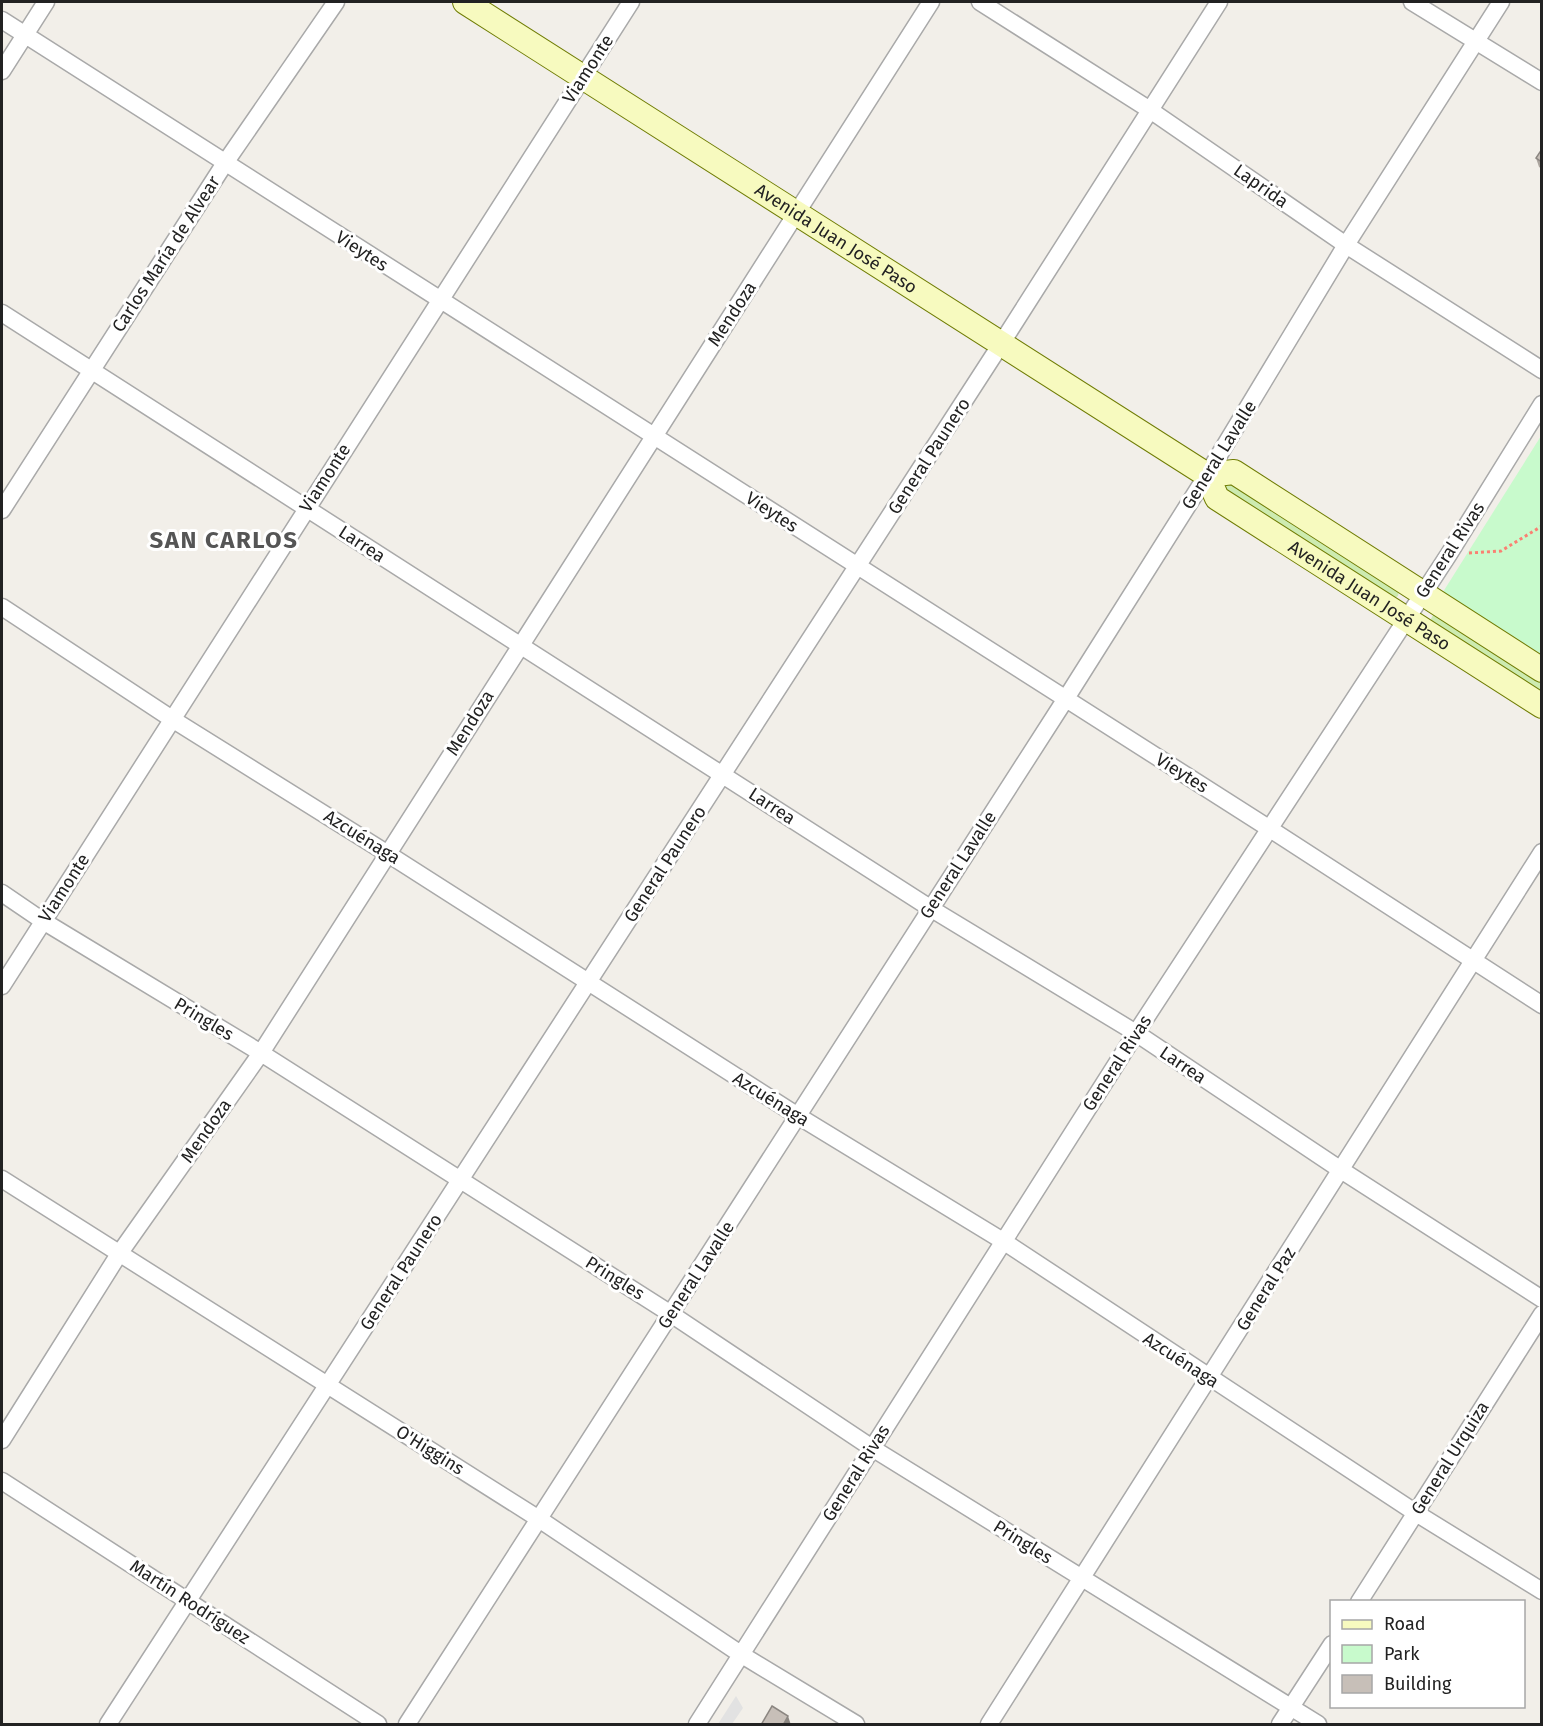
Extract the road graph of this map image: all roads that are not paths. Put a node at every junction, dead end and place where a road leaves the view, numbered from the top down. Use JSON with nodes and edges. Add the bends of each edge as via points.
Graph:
{"nodes":[{"id":1,"x":46,"y":2,"type":"edge"},
{"id":2,"x":336,"y":2,"type":"edge"},
{"id":3,"x":465,"y":2,"type":"edge"},
{"id":4,"x":631,"y":2,"type":"edge"},
{"id":5,"x":931,"y":2,"type":"edge"},
{"id":6,"x":980,"y":2,"type":"edge"},
{"id":7,"x":1220,"y":2,"type":"edge"},
{"id":8,"x":1412,"y":2,"type":"edge"},
{"id":9,"x":1501,"y":2,"type":"edge"},
{"id":10,"x":2,"y":20,"type":"edge"},
{"id":11,"x":24,"y":35,"type":"junction"},
{"id":12,"x":1476,"y":40,"type":"junction"},
{"id":13,"x":2,"y":71,"type":"edge"},
{"id":14,"x":583,"y":77,"type":"junction"},
{"id":15,"x":1542,"y":82,"type":"edge"},
{"id":16,"x":1150,"y":110,"type":"junction"},
{"id":17,"x":225,"y":163,"type":"junction"},
{"id":18,"x":796,"y":213,"type":"junction"},
{"id":19,"x":1346,"y":245,"type":"junction"},
{"id":20,"x":440,"y":300,"type":"junction"},
{"id":21,"x":2,"y":313,"type":"edge"},
{"id":22,"x":1001,"y":344,"type":"junction"},
{"id":23,"x":1542,"y":370,"type":"edge"},
{"id":24,"x":91,"y":371,"type":"junction"},
{"id":25,"x":1542,"y":404,"type":"edge"},
{"id":26,"x":654,"y":437,"type":"junction"},
{"id":27,"x":1207,"y":475,"type":"junction"},
{"id":28,"x":305,"y":508,"type":"junction"},
{"id":29,"x":2,"y":510,"type":"edge"},
{"id":30,"x":857,"y":567,"type":"junction"},
{"id":31,"x":1422,"y":593,"type":"junction"},
{"id":32,"x":2,"y":607,"type":"edge"},
{"id":33,"x":1406,"y":619,"type":"junction"},
{"id":34,"x":519,"y":645,"type":"junction"},
{"id":35,"x":1542,"y":670,"type":"edge"},
{"id":36,"x":1065,"y":700,"type":"junction"},
{"id":37,"x":1542,"y":706,"type":"edge"},
{"id":38,"x":172,"y":719,"type":"junction"},
{"id":39,"x":722,"y":775,"type":"junction"},
{"id":40,"x":1270,"y":829,"type":"junction"},
{"id":41,"x":1542,"y":852,"type":"edge"},
{"id":42,"x":388,"y":854,"type":"junction"},
{"id":43,"x":2,"y":893,"type":"edge"},
{"id":44,"x":930,"y":908,"type":"junction"},
{"id":45,"x":43,"y":921,"type":"junction"},
{"id":46,"x":1473,"y":961,"type":"junction"},
{"id":47,"x":588,"y":982,"type":"junction"},
{"id":48,"x":2,"y":986,"type":"edge"},
{"id":49,"x":1542,"y":1005,"type":"edge"},
{"id":50,"x":1136,"y":1033,"type":"junction"},
{"id":51,"x":261,"y":1053,"type":"junction"},
{"id":52,"x":798,"y":1116,"type":"junction"},
{"id":53,"x":1341,"y":1170,"type":"junction"},
{"id":54,"x":2,"y":1179,"type":"edge"},
{"id":55,"x":460,"y":1180,"type":"junction"},
{"id":56,"x":1003,"y":1242,"type":"junction"},
{"id":57,"x":119,"y":1254,"type":"junction"},
{"id":58,"x":1542,"y":1299,"type":"edge"},
{"id":59,"x":671,"y":1314,"type":"junction"},
{"id":60,"x":1542,"y":1314,"type":"edge"},
{"id":61,"x":1209,"y":1378,"type":"junction"},
{"id":62,"x":327,"y":1385,"type":"junction"},
{"id":63,"x":2,"y":1440,"type":"edge"},
{"id":64,"x":872,"y":1448,"type":"junction"},
{"id":65,"x":2,"y":1481,"type":"edge"},
{"id":66,"x":1416,"y":1513,"type":"junction"},
{"id":67,"x":539,"y":1520,"type":"junction"},
{"id":68,"x":1082,"y":1579,"type":"junction"},
{"id":69,"x":1542,"y":1591,"type":"edge"},
{"id":70,"x":1360,"y":1600,"type":"edge"},
{"id":71,"x":188,"y":1601,"type":"junction"},
{"id":72,"x":1330,"y":1647,"type":"edge"},
{"id":73,"x":742,"y":1655,"type":"junction"},
{"id":74,"x":1291,"y":1707,"type":"junction"},
{"id":75,"x":108,"y":1725,"type":"edge"},
{"id":76,"x":378,"y":1725,"type":"edge"},
{"id":77,"x":407,"y":1725,"type":"edge"},
{"id":78,"x":697,"y":1725,"type":"edge"},
{"id":79,"x":856,"y":1725,"type":"edge"},
{"id":80,"x":989,"y":1725,"type":"edge"},
{"id":81,"x":1280,"y":1725,"type":"edge"},
{"id":82,"x":1318,"y":1725,"type":"edge"}],
"edges":[{"from":1,"to":11,"type":"street"},
{"from":2,"to":17,"type":"street","name":"Carlos María de Alvear"},
{"from":3,"to":14,"type":"main road","name":"Avenida Juan José Paso"},
{"from":4,"to":14,"type":"street","name":"Viamonte"},
{"from":5,"to":18,"type":"street","name":"Mendoza"},
{"from":6,"to":16,"type":"street","name":"Laprida"},
{"from":7,"to":16,"type":"street","name":"General Paunero"},
{"from":8,"to":12,"type":"street"},
{"from":9,"to":12,"type":"street","name":"General Lavalle"},
{"from":10,"to":11,"type":"street","name":"Vieytes"},
{"from":11,"to":13,"type":"street"},
{"from":11,"to":17,"type":"street","name":"Vieytes"},
{"from":12,"to":15,"type":"street"},
{"from":12,"to":19,"type":"street","name":"General Lavalle"},
{"from":14,"to":18,"type":"main road","name":"Avenida Juan José Paso"},
{"from":14,"to":20,"type":"street","name":"Viamonte"},
{"from":16,"to":19,"type":"street","name":"Laprida"},
{"from":16,"to":22,"type":"street","name":"General Paunero"},
{"from":17,"to":20,"type":"street","name":"Vieytes"},
{"from":17,"to":24,"type":"street","name":"Carlos María de Alvear"},
{"from":18,"to":22,"type":"main road","name":"Avenida Juan José Paso"},
{"from":18,"to":26,"type":"street","name":"Mendoza"},
{"from":19,"to":23,"type":"street","name":"Laprida"},
{"from":19,"to":27,"type":"street","name":"General Lavalle"},
{"from":20,"to":26,"type":"street","name":"Vieytes"},
{"from":20,"to":28,"type":"street","name":"Viamonte"},
{"from":21,"to":24,"type":"street","name":"Larrea"},
{"from":22,"to":27,"type":"main road","name":"Avenida Juan José Paso"},
{"from":22,"to":30,"type":"street","name":"General Paunero"},
{"from":24,"to":28,"type":"street","name":"Larrea"},
{"from":24,"to":29,"type":"street","name":"Carlos María de Alvear"},
{"from":25,"to":31,"type":"street","name":"General Rivas"},
{"from":26,"to":30,"type":"street","name":"Vieytes"},
{"from":26,"to":34,"type":"street","name":"Mendoza"},
{"from":27,"to":31,"type":"main road","name":"Avenida Juan José Paso","via":[[1234,472]]},
{"from":27,"to":33,"type":"main road","name":"Avenida Juan José Paso","via":[[1217,498]]},
{"from":27,"to":36,"type":"street","name":"General Lavalle"},
{"from":28,"to":34,"type":"street","name":"Larrea"},
{"from":28,"to":38,"type":"street","name":"Viamonte"},
{"from":30,"to":36,"type":"street","name":"Vieytes"},
{"from":30,"to":39,"type":"street","name":"General Paunero"},
{"from":31,"to":33,"type":"street","name":"General Rivas"},
{"from":31,"to":35,"type":"main road","name":"Avenida Juan José Paso"},
{"from":32,"to":38,"type":"street","name":"Azcuénaga"},
{"from":33,"to":37,"type":"main road","name":"Avenida Juan José Paso"},
{"from":33,"to":40,"type":"street","name":"General Rivas"},
{"from":34,"to":39,"type":"street","name":"Larrea"},
{"from":34,"to":42,"type":"street","name":"Mendoza"},
{"from":36,"to":40,"type":"street","name":"Vieytes"},
{"from":36,"to":44,"type":"street","name":"General Lavalle"},
{"from":38,"to":42,"type":"street","name":"Azcuénaga"},
{"from":38,"to":45,"type":"street","name":"Viamonte"},
{"from":39,"to":44,"type":"street","name":"Larrea"},
{"from":39,"to":47,"type":"street","name":"General Paunero"},
{"from":40,"to":46,"type":"street","name":"Vieytes"},
{"from":40,"to":50,"type":"street","name":"General Rivas"},
{"from":41,"to":46,"type":"street","name":"General Paz"},
{"from":42,"to":47,"type":"street","name":"Azcuénaga"},
{"from":42,"to":51,"type":"street","name":"Mendoza"},
{"from":43,"to":45,"type":"street","name":"Pringles"},
{"from":44,"to":50,"type":"street","name":"Larrea"},
{"from":44,"to":52,"type":"street","name":"General Lavalle"},
{"from":45,"to":48,"type":"street","name":"Viamonte"},
{"from":45,"to":51,"type":"street","name":"Pringles"},
{"from":46,"to":49,"type":"street","name":"Vieytes"},
{"from":46,"to":53,"type":"street","name":"General Paz"},
{"from":47,"to":52,"type":"street","name":"Azcuénaga"},
{"from":47,"to":55,"type":"street","name":"General Paunero"},
{"from":50,"to":53,"type":"street","name":"Larrea"},
{"from":50,"to":56,"type":"street","name":"General Rivas"},
{"from":51,"to":55,"type":"street","name":"Pringles"},
{"from":51,"to":57,"type":"street","name":"Mendoza"},
{"from":52,"to":56,"type":"street","name":"Azcuénaga"},
{"from":52,"to":59,"type":"street","name":"General Lavalle"},
{"from":53,"to":58,"type":"street","name":"Larrea"},
{"from":53,"to":61,"type":"street","name":"General Paz"},
{"from":54,"to":57,"type":"street","name":"O'Higgins"},
{"from":55,"to":59,"type":"street","name":"Pringles"},
{"from":55,"to":62,"type":"street","name":"General Paunero"},
{"from":56,"to":61,"type":"street","name":"Azcuénaga"},
{"from":56,"to":64,"type":"street","name":"General Rivas"},
{"from":57,"to":62,"type":"street","name":"O'Higgins"},
{"from":57,"to":63,"type":"street","name":"Mendoza"},
{"from":59,"to":64,"type":"street","name":"Pringles"},
{"from":59,"to":67,"type":"street","name":"General Lavalle"},
{"from":60,"to":66,"type":"street","name":"General Urquiza"},
{"from":61,"to":66,"type":"street","name":"Azcuénaga"},
{"from":61,"to":68,"type":"street","name":"General Paz"},
{"from":62,"to":67,"type":"street","name":"O'Higgins"},
{"from":62,"to":71,"type":"street","name":"General Paunero"},
{"from":64,"to":68,"type":"street","name":"Pringles"},
{"from":64,"to":73,"type":"street","name":"General Rivas"},
{"from":65,"to":71,"type":"street","name":"Martín Rodríguez"},
{"from":66,"to":69,"type":"street","name":"Azcuénaga"},
{"from":66,"to":70,"type":"street","name":"General Urquiza"},
{"from":67,"to":73,"type":"street","name":"O'Higgins"},
{"from":67,"to":77,"type":"street","name":"General Lavalle"},
{"from":68,"to":74,"type":"street","name":"Pringles"},
{"from":68,"to":80,"type":"street","name":"General Paz"},
{"from":71,"to":75,"type":"street","name":"General Paunero"},
{"from":71,"to":76,"type":"street","name":"Martín Rodríguez"},
{"from":72,"to":74,"type":"street"},
{"from":73,"to":78,"type":"street","name":"General Rivas"},
{"from":73,"to":79,"type":"street","name":"O'Higgins"},
{"from":74,"to":81,"type":"street"},
{"from":74,"to":82,"type":"street","name":"Pringles"}]}
